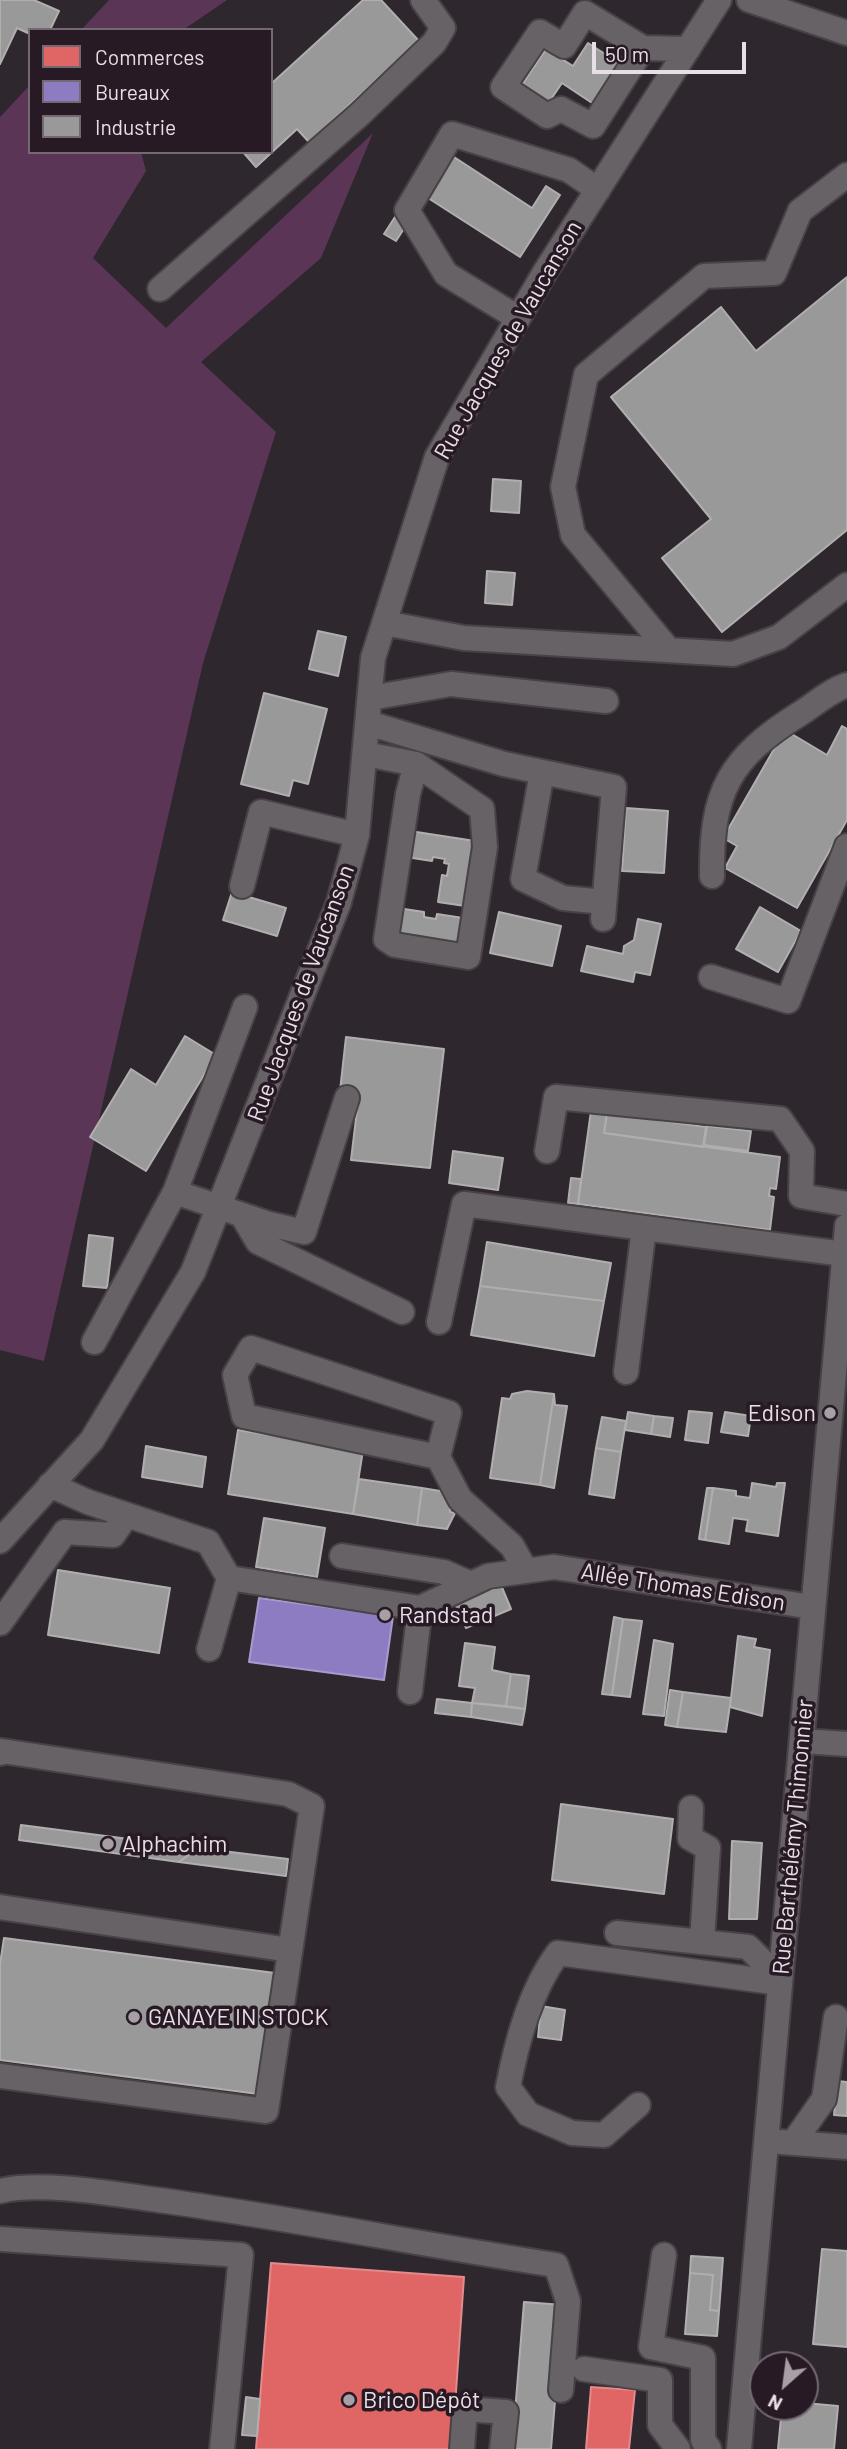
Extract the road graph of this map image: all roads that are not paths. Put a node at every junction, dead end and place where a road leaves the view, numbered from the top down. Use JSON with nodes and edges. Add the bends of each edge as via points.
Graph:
{"nodes":[{"id":1,"x":423,"y":0,"type":"edge"},
{"id":2,"x":719,"y":0,"type":"edge"},
{"id":3,"x":749,"y":0,"type":"edge"},
{"id":4,"x":847,"y":33,"type":"edge"},
{"id":5,"x":643,"y":48,"type":"junction"},
{"id":6,"x":688,"y":49,"type":"junction"},
{"id":7,"x":847,"y":175,"type":"edge"},
{"id":8,"x":598,"y":190,"type":"junction"},
{"id":9,"x":160,"y":289,"type":"dead end"},
{"id":10,"x":518,"y":318,"type":"junction"},
{"id":11,"x":847,"y":585,"type":"edge"},
{"id":12,"x":384,"y":623,"type":"junction"},
{"id":13,"x":667,"y":648,"type":"junction"},
{"id":14,"x":847,"y":685,"type":"edge"},
{"id":15,"x":370,"y":698,"type":"junction"},
{"id":16,"x":606,"y":701,"type":"dead end"},
{"id":17,"x":368,"y":723,"type":"junction"},
{"id":18,"x":366,"y":754,"type":"junction"},
{"id":19,"x":416,"y":764,"type":"junction"},
{"id":20,"x":542,"y":772,"type":"junction"},
{"id":21,"x":357,"y":835,"type":"junction"},
{"id":22,"x":847,"y":846,"type":"edge"},
{"id":23,"x":712,"y":876,"type":"dead end"},
{"id":24,"x":242,"y":886,"type":"dead end"},
{"id":25,"x":711,"y":977,"type":"dead end"},
{"id":26,"x":245,"y":1007,"type":"dead end"},
{"id":27,"x":347,"y":1098,"type":"dead end"},
{"id":28,"x":547,"y":1151,"type":"dead end"},
{"id":29,"x":175,"y":1192,"type":"junction"},
{"id":30,"x":847,"y":1204,"type":"edge"},
{"id":31,"x":231,"y":1211,"type":"junction"},
{"id":32,"x":847,"y":1226,"type":"edge"},
{"id":33,"x":644,"y":1228,"type":"junction"},
{"id":34,"x":844,"y":1254,"type":"junction"},
{"id":35,"x":402,"y":1312,"type":"dead end"},
{"id":36,"x":439,"y":1322,"type":"dead end"},
{"id":37,"x":842,"y":1340,"type":"edge"},
{"id":38,"x":94,"y":1342,"type":"dead end"},
{"id":39,"x":626,"y":1372,"type":"dead end"},
{"id":40,"x":438,"y":1457,"type":"junction"},
{"id":41,"x":50,"y":1485,"type":"junction"},
{"id":42,"x":127,"y":1515,"type":"junction"},
{"id":43,"x":0,"y":1541,"type":"edge"},
{"id":44,"x":342,"y":1556,"type":"dead end"},
{"id":45,"x":526,"y":1571,"type":"junction"},
{"id":46,"x":229,"y":1578,"type":"junction"},
{"id":47,"x":471,"y":1584,"type":"junction"},
{"id":48,"x":812,"y":1607,"type":"junction"},
{"id":49,"x":420,"y":1608,"type":"junction"},
{"id":50,"x":0,"y":1623,"type":"edge"},
{"id":51,"x":209,"y":1649,"type":"dead end"},
{"id":52,"x":410,"y":1692,"type":"dead end"},
{"id":53,"x":802,"y":1741,"type":"junction"},
{"id":54,"x":847,"y":1744,"type":"edge"},
{"id":55,"x":0,"y":1753,"type":"edge"},
{"id":56,"x":691,"y":1808,"type":"dead end"},
{"id":57,"x":0,"y":1908,"type":"edge"},
{"id":58,"x":617,"y":1933,"type":"dead end"},
{"id":59,"x":702,"y":1942,"type":"junction"},
{"id":60,"x":290,"y":1950,"type":"junction"},
{"id":61,"x":775,"y":1982,"type":"junction"},
{"id":62,"x":836,"y":2017,"type":"dead end"},
{"id":63,"x":0,"y":2076,"type":"edge"},
{"id":64,"x":638,"y":2105,"type":"dead end"},
{"id":65,"x":766,"y":2140,"type":"junction"},
{"id":66,"x":793,"y":2143,"type":"junction"},
{"id":67,"x":847,"y":2147,"type":"edge"},
{"id":68,"x":0,"y":2191,"type":"edge"},
{"id":69,"x":0,"y":2239,"type":"edge"},
{"id":70,"x":664,"y":2255,"type":"dead end"},
{"id":71,"x":584,"y":2369,"type":"dead end"},
{"id":72,"x":561,"y":2390,"type":"dead end"},
{"id":73,"x":222,"y":2449,"type":"edge"},
{"id":74,"x":463,"y":2449,"type":"edge"},
{"id":75,"x":502,"y":2449,"type":"edge"},
{"id":76,"x":678,"y":2449,"type":"edge"},
{"id":77,"x":709,"y":2449,"type":"edge"},
{"id":78,"x":739,"y":2449,"type":"edge"}],
"edges":[{"from":1,"to":9,"type":"street","via":[[443,28],[434,43]]},
{"from":2,"to":6,"type":"street","name":"Rue Jacques de Vaucanson"},
{"from":3,"to":4,"type":"street"},
{"from":5,"to":5,"type":"street","via":[[585,13],[564,47],[540,32],[503,87],[547,116],[561,109],[593,126]]},
{"from":5,"to":6,"type":"street"},
{"from":6,"to":8,"type":"street","name":"Rue Jacques de Vaucanson"},
{"from":7,"to":13,"type":"street","via":[[800,211],[774,273],[704,276],[586,375],[563,487],[573,535]]},
{"from":8,"to":10,"type":"street","name":"Rue Jacques de Vaucanson"},
{"from":8,"to":10,"type":"street","via":[[569,170],[452,134],[407,210],[446,274]]},
{"from":10,"to":12,"type":"street","name":"Rue Jacques de Vaucanson","via":[[437,457]]},
{"from":11,"to":13,"type":"street","via":[[768,642],[733,654]]},
{"from":12,"to":13,"type":"street","via":[[464,638]]},
{"from":12,"to":15,"type":"street","name":"Rue Jacques de Vaucanson","via":[[373,658]]},
{"from":14,"to":23,"type":"street","via":[[762,737],[724,783],[712,831]]},
{"from":15,"to":16,"type":"street","via":[[451,684]]},
{"from":15,"to":17,"type":"street","name":"Rue Jacques de Vaucanson"},
{"from":17,"to":18,"type":"street","name":"Rue Jacques de Vaucanson"},
{"from":17,"to":20,"type":"street"},
{"from":18,"to":19,"type":"street"},
{"from":18,"to":21,"type":"street","name":"Rue Jacques de Vaucanson"},
{"from":19,"to":19,"type":"street","via":[[386,939],[395,946],[468,957],[485,847],[482,809]]},
{"from":20,"to":20,"type":"street","via":[[614,787],[604,910],[523,879]]},
{"from":21,"to":24,"type":"street","via":[[261,812]]},
{"from":21,"to":31,"type":"street","name":"Rue Jacques de Vaucanson","via":[[340,902]]},
{"from":22,"to":25,"type":"street","via":[[788,1001]]},
{"from":26,"to":29,"type":"street"},
{"from":27,"to":31,"type":"street","via":[[304,1232]]},
{"from":28,"to":30,"type":"street","via":[[556,1097],[779,1119],[802,1151],[801,1196]]},
{"from":29,"to":31,"type":"street"},
{"from":29,"to":38,"type":"street"},
{"from":31,"to":35,"type":"street","via":[[258,1242]]},
{"from":31,"to":41,"type":"street","name":"Rue Jacques de Vaucanson","via":[[92,1440]]},
{"from":32,"to":34,"type":"street","name":"Rue Barthélémy Thimonnier"},
{"from":33,"to":34,"type":"street"},
{"from":33,"to":36,"type":"street","via":[[464,1204]]},
{"from":33,"to":39,"type":"street"},
{"from":34,"to":37,"type":"street","name":"Rue Barthélémy Thimonnier"},
{"from":37,"to":48,"type":"street","name":"Rue Barthélémy Thimonnier"},
{"from":40,"to":40,"type":"street","via":[[244,1416],[236,1375],[251,1348],[449,1413]]},
{"from":40,"to":45,"type":"street","via":[[460,1499],[512,1546]]},
{"from":41,"to":42,"type":"street"},
{"from":41,"to":43,"type":"street","name":"Rue Jacques de Vaucanson"},
{"from":42,"to":46,"type":"street","via":[[208,1542]]},
{"from":42,"to":50,"type":"street","via":[[113,1535],[65,1532]]},
{"from":44,"to":47,"type":"street","via":[[444,1572]]},
{"from":45,"to":47,"type":"street","name":"Allée Thomas Edison","via":[[488,1576]]},
{"from":45,"to":48,"type":"street","name":"Allée Thomas Edison","via":[[554,1567]]},
{"from":46,"to":49,"type":"street"},
{"from":46,"to":51,"type":"street"},
{"from":47,"to":49,"type":"street","name":"Allée Thomas Edison"},
{"from":48,"to":53,"type":"street","name":"Rue Barthélémy Thimonnier"},
{"from":49,"to":52,"type":"street"},
{"from":53,"to":54,"type":"street"},
{"from":53,"to":61,"type":"street","name":"Rue Barthélémy Thimonnier"},
{"from":55,"to":60,"type":"street","via":[[288,1794],[312,1806]]},
{"from":56,"to":59,"type":"street","via":[[690,1838],[708,1847]]},
{"from":57,"to":60,"type":"street"},
{"from":58,"to":59,"type":"street"},
{"from":59,"to":61,"type":"street","via":[[748,1947]]},
{"from":60,"to":63,"type":"street","via":[[266,2111]]},
{"from":61,"to":64,"type":"street","via":[[558,1953],[542,1975],[515,2051],[508,2087],[528,2113],[572,2133],[604,2135]]},
{"from":61,"to":65,"type":"street","name":"Rue Barthélémy Thimonnier"},
{"from":62,"to":66,"type":"street","via":[[824,2099]]},
{"from":65,"to":66,"type":"street"},
{"from":65,"to":78,"type":"street","name":"Rue Barthélémy Thimonnier"},
{"from":66,"to":67,"type":"street"},
{"from":68,"to":72,"type":"street","via":[[16,2187],[117,2195],[255,2213],[556,2265],[568,2301]]},
{"from":69,"to":73,"type":"street","via":[[241,2255]]},
{"from":70,"to":77,"type":"street","via":[[651,2347],[703,2358],[703,2440]]},
{"from":71,"to":76,"type":"street","via":[[660,2380],[660,2425]]},
{"from":74,"to":75,"type":"street","via":[[465,2409],[506,2412]]}]}
